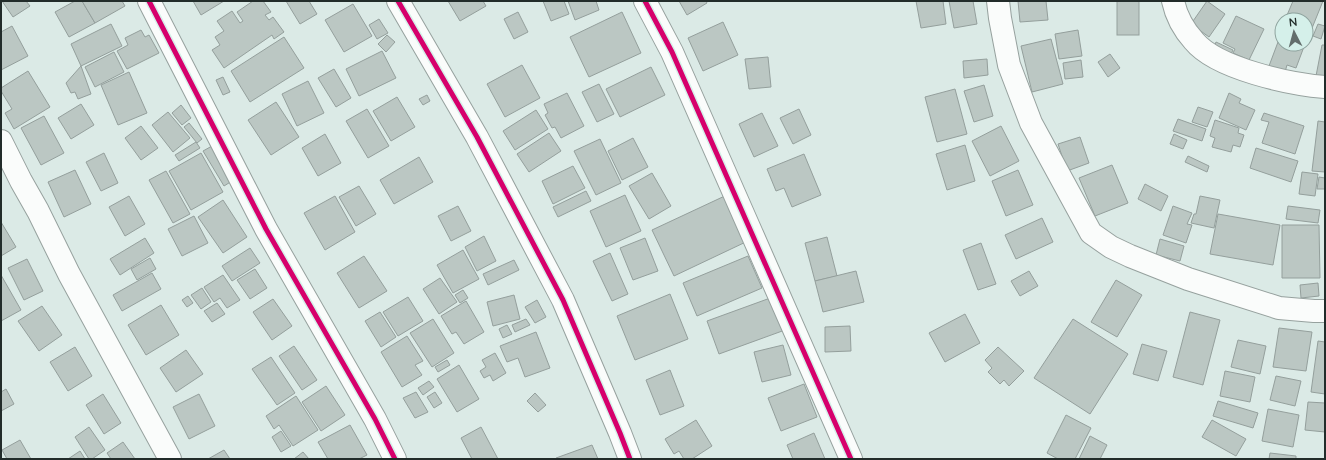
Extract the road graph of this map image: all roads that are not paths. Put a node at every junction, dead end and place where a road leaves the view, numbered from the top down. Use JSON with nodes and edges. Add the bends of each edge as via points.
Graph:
{"nodes":[{"id":1,"x":149,"y":1,"type":"edge"},
{"id":2,"x":398,"y":1,"type":"edge"},
{"id":3,"x":645,"y":1,"type":"edge"},
{"id":4,"x":998,"y":1,"type":"edge"},
{"id":5,"x":1173,"y":1,"type":"edge"},
{"id":6,"x":1325,"y":87,"type":"edge"},
{"id":7,"x":1,"y":142,"type":"edge"},
{"id":8,"x":1325,"y":311,"type":"edge"},
{"id":9,"x":170,"y":459,"type":"edge"},
{"id":10,"x":395,"y":459,"type":"edge"},
{"id":11,"x":630,"y":459,"type":"edge"},
{"id":12,"x":851,"y":459,"type":"edge"}],
"edges":[{"from":1,"to":10,"type":"street","via":[[266,229],[375,419]]},
{"from":2,"to":11,"type":"street","via":[[476,137],[563,300]]},
{"from":3,"to":12,"type":"street","via":[[672,52]]},
{"from":4,"to":8,"type":"street","via":[[1009,65],[1031,123],[1091,233],[1111,247],[1188,279],[1279,308]]},
{"from":5,"to":6,"type":"street","via":[[1175,12],[1194,42],[1209,54],[1224,62],[1278,80]]},
{"from":7,"to":9,"type":"street","via":[[69,274]]}]}
